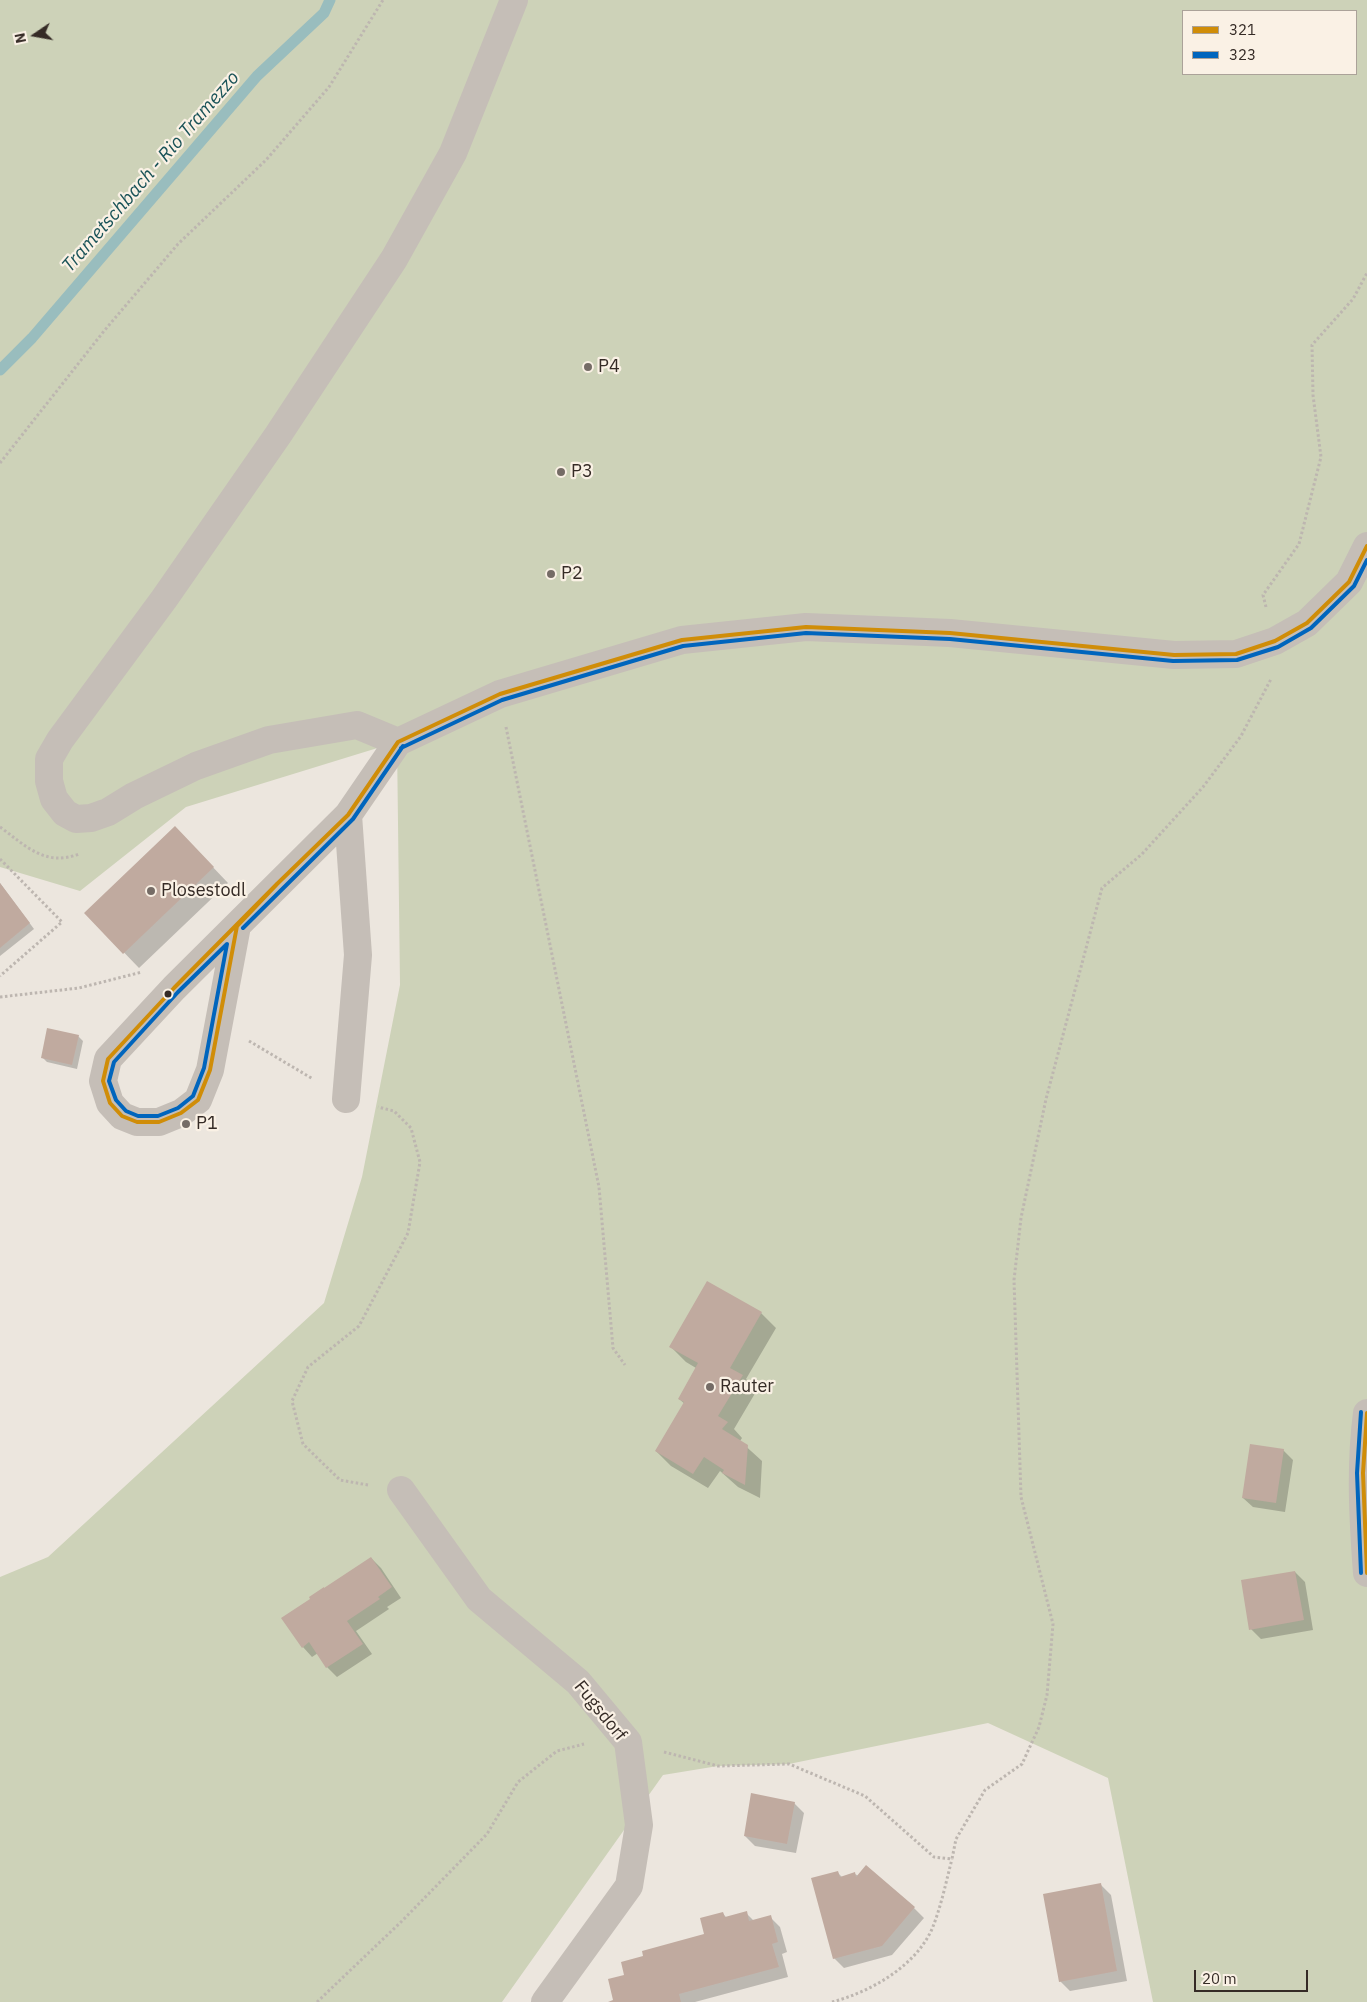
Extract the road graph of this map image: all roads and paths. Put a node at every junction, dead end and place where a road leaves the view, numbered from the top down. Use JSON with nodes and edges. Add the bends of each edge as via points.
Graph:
{"nodes":[{"id":1,"x":383,"y":0,"type":"edge"},
{"id":2,"x":514,"y":0,"type":"edge"},
{"id":3,"x":1367,"y":273,"type":"edge"},
{"id":4,"x":0,"y":463,"type":"edge"},
{"id":5,"x":1367,"y":546,"type":"edge"},
{"id":6,"x":1275,"y":641,"type":"junction"},
{"id":7,"x":500,"y":694,"type":"junction"},
{"id":8,"x":398,"y":742,"type":"junction"},
{"id":9,"x":348,"y":815,"type":"junction"},
{"id":10,"x":0,"y":859,"type":"edge"},
{"id":11,"x":237,"y":926,"type":"junction"},
{"id":12,"x":190,"y":972,"type":"junction"},
{"id":13,"x":0,"y":976,"type":"edge"},
{"id":14,"x":0,"y":998,"type":"edge"},
{"id":15,"x":218,"y":1023,"type":"junction"},
{"id":16,"x":346,"y":1099,"type":"junction"},
{"id":17,"x":625,"y":1365,"type":"dead end"},
{"id":18,"x":1367,"y":1413,"type":"edge"},
{"id":19,"x":402,"y":1490,"type":"joint"},
{"id":20,"x":1367,"y":1573,"type":"edge"},
{"id":21,"x":628,"y":1742,"type":"junction"},
{"id":22,"x":952,"y":1859,"type":"junction"},
{"id":23,"x":317,"y":2002,"type":"edge"},
{"id":24,"x":545,"y":2002,"type":"edge"},
{"id":25,"x":832,"y":2002,"type":"edge"}],
"edges":[{"from":1,"to":4,"type":"path","via":[[329,88],[266,160],[178,244],[104,331]]},
{"from":2,"to":8,"type":"street","via":[[452,153],[394,259],[164,599],[60,740],[49,760],[49,781],[54,800],[65,813],[76,819],[91,818],[196,766],[269,740],[357,725]]},
{"from":3,"to":6,"type":"path","via":[[1353,299],[1312,345],[1313,396],[1321,457],[1299,544],[1263,595]]},
{"from":5,"to":6,"type":"street","via":[[1349,582],[1307,623]]},
{"from":6,"to":7,"type":"street","via":[[1236,654],[1174,655],[950,633],[806,627],[682,640]]},
{"from":6,"to":22,"type":"path","via":[[1274,672],[1241,736],[1185,807],[1142,854],[1102,888],[1048,1090],[1021,1218],[1014,1280],[1021,1497],[1053,1624],[1047,1695],[1039,1727],[1022,1764],[985,1790],[956,1839]]},
{"from":7,"to":8,"type":"street"},
{"from":7,"to":17,"type":"path","via":[[599,1187],[613,1348]]},
{"from":8,"to":9,"type":"street"},
{"from":9,"to":11,"type":"street"},
{"from":9,"to":16,"type":"street","via":[[358,955]]},
{"from":10,"to":13,"type":"path","via":[[62,922]]},
{"from":11,"to":12,"type":"street"},
{"from":11,"to":15,"type":"street"},
{"from":12,"to":14,"type":"path","via":[[162,967],[79,988]]},
{"from":12,"to":15,"type":"street","via":[[108,1059],[103,1081],[110,1102],[122,1116],[137,1122],[159,1122],[181,1113],[198,1100],[210,1070]]},
{"from":15,"to":16,"type":"path"},
{"from":16,"to":19,"type":"path","via":[[394,1111],[411,1128],[420,1162],[408,1233],[359,1326],[308,1367],[292,1401],[303,1444],[340,1480]]},
{"from":18,"to":20,"type":"street","via":[[1363,1521]]},
{"from":19,"to":21,"type":"street","name":"Fugsdorf","via":[[479,1599],[578,1682]]},
{"from":21,"to":22,"type":"path","via":[[718,1766],[789,1764],[865,1796],[934,1857]]},
{"from":21,"to":23,"type":"path","via":[[585,1744],[557,1751],[518,1782],[487,1834]]},
{"from":21,"to":24,"type":"street","name":"Fugsdorf","via":[[639,1825],[629,1886]]},
{"from":22,"to":25,"type":"path","via":[[931,1930],[910,1962],[877,1984]]}]}
